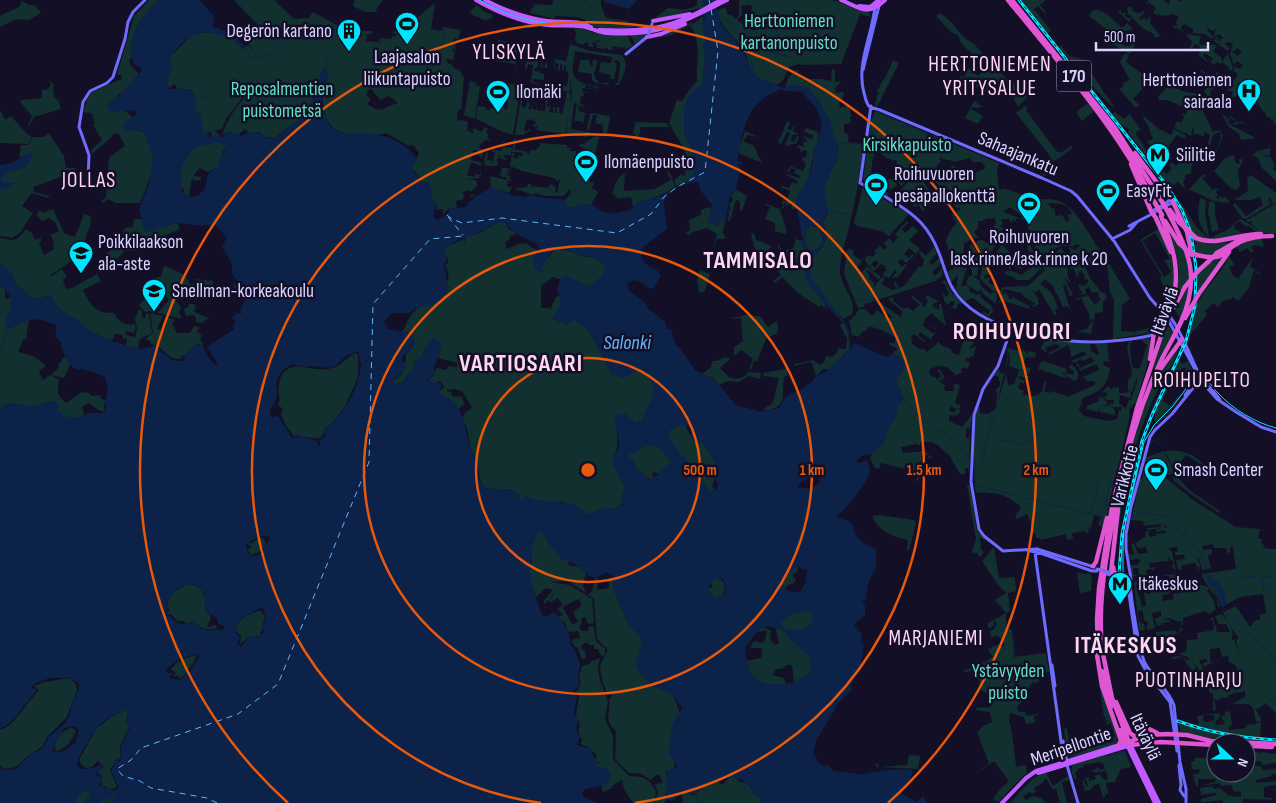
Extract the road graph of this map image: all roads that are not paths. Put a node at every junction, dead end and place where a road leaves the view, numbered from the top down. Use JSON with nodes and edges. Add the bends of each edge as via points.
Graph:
{"nodes":[{"id":1,"x":145,"y":0,"type":"edge"},
{"id":2,"x":476,"y":0,"type":"edge"},
{"id":3,"x":485,"y":0,"type":"edge"},
{"id":4,"x":727,"y":0,"type":"edge"},
{"id":5,"x":841,"y":0,"type":"edge"},
{"id":6,"x":847,"y":0,"type":"edge"},
{"id":7,"x":885,"y":0,"type":"edge"},
{"id":8,"x":1007,"y":0,"type":"edge"},
{"id":9,"x":1013,"y":0,"type":"edge"},
{"id":10,"x":719,"y":2,"type":"edge"},
{"id":11,"x":876,"y":6,"type":"edge"},
{"id":12,"x":1019,"y":10,"type":"junction"},
{"id":13,"x":702,"y":12,"type":"junction"},
{"id":14,"x":653,"y":22,"type":"joint"},
{"id":15,"x":646,"y":38,"type":"junction"},
{"id":16,"x":627,"y":52,"type":"dead end"},
{"id":17,"x":871,"y":107,"type":"junction"},
{"id":18,"x":1120,"y":138,"type":"junction"},
{"id":19,"x":88,"y":180,"type":"dead end"},
{"id":20,"x":1171,"y":202,"type":"junction"},
{"id":21,"x":1169,"y":211,"type":"junction"},
{"id":22,"x":1153,"y":213,"type":"junction"},
{"id":23,"x":1161,"y":216,"type":"junction"},
{"id":24,"x":1259,"y":234,"type":"junction"},
{"id":25,"x":1274,"y":236,"type":"edge"},
{"id":26,"x":1112,"y":239,"type":"junction"},
{"id":27,"x":1232,"y":247,"type":"junction"},
{"id":28,"x":1177,"y":280,"type":"junction"},
{"id":29,"x":1191,"y":284,"type":"junction"},
{"id":30,"x":1172,"y":307,"type":"junction"},
{"id":31,"x":1162,"y":310,"type":"junction"},
{"id":32,"x":1181,"y":323,"type":"junction"},
{"id":33,"x":1011,"y":329,"type":"junction"},
{"id":34,"x":1152,"y":335,"type":"junction"},
{"id":35,"x":1182,"y":342,"type":"junction"},
{"id":36,"x":1200,"y":378,"type":"junction"},
{"id":37,"x":1144,"y":384,"type":"junction"},
{"id":38,"x":1144,"y":398,"type":"junction"},
{"id":39,"x":1276,"y":431,"type":"edge"},
{"id":40,"x":1122,"y":480,"type":"junction"},
{"id":41,"x":1116,"y":486,"type":"junction"},
{"id":42,"x":1037,"y":551,"type":"junction"},
{"id":43,"x":1112,"y":566,"type":"junction"},
{"id":44,"x":1094,"y":568,"type":"junction"},
{"id":45,"x":1110,"y":574,"type":"junction"},
{"id":46,"x":1120,"y":576,"type":"junction"},
{"id":47,"x":1127,"y":579,"type":"junction"},
{"id":48,"x":1101,"y":655,"type":"junction"},
{"id":49,"x":1149,"y":730,"type":"dead end"},
{"id":50,"x":1158,"y":734,"type":"junction"},
{"id":51,"x":1176,"y":734,"type":"junction"},
{"id":52,"x":1146,"y":735,"type":"junction"},
{"id":53,"x":1177,"y":743,"type":"junction"},
{"id":54,"x":1129,"y":744,"type":"junction"},
{"id":55,"x":1206,"y":744,"type":"edge"},
{"id":56,"x":1119,"y":745,"type":"junction"},
{"id":57,"x":1256,"y":746,"type":"edge"},
{"id":58,"x":1276,"y":746,"type":"edge"},
{"id":59,"x":1066,"y":762,"type":"junction"},
{"id":60,"x":1004,"y":803,"type":"edge"},
{"id":61,"x":1078,"y":803,"type":"edge"},
{"id":62,"x":1157,"y":803,"type":"edge"},
{"id":63,"x":1186,"y":803,"type":"edge"}],
"edges":[{"from":1,"to":19,"type":"main road","via":[[130,19],[113,77],[90,91],[83,102],[79,127],[89,156]]},
{"from":2,"to":13,"type":"main road","via":[[496,11],[539,24],[582,26],[595,32],[610,33],[656,30],[679,24]]},
{"from":3,"to":13,"type":"main road","via":[[540,19],[576,21],[596,30],[655,28]]},
{"from":4,"to":10,"type":"main road"},
{"from":5,"to":11,"type":"main road","via":[[862,10]]},
{"from":6,"to":11,"type":"main road","via":[[860,6]]},
{"from":7,"to":11,"type":"main road"},
{"from":8,"to":12,"type":"highway","number":"170"},
{"from":9,"to":12,"type":"highway","number":"170"},
{"from":10,"to":13,"type":"main road"},
{"from":11,"to":17,"type":"main road","via":[[861,81]]},
{"from":12,"to":18,"type":"highway","number":"170"},
{"from":13,"to":14,"type":"main road"},
{"from":13,"to":15,"type":"main road","via":[[675,29]]},
{"from":14,"to":15,"type":"main road","bridge":true},
{"from":15,"to":16,"type":"main road"},
{"from":17,"to":26,"type":"main road","name":"Sahaajankatu","via":[[1071,191]]},
{"from":17,"to":33,"type":"main road","via":[[860,183],[914,214],[938,250],[949,282],[962,301],[979,314]]},
{"from":18,"to":20,"type":"highway"},
{"from":18,"to":21,"type":"highway","number":"170","bridge":true},
{"from":18,"to":22,"type":"highway"},
{"from":18,"to":23,"type":"highway","number":"170","bridge":true},
{"from":20,"to":22,"type":"main road"},
{"from":20,"to":29,"type":"highway","via":[[1189,237]]},
{"from":21,"to":24,"type":"highway","bridge":true,"via":[[1196,238],[1203,240]]},
{"from":21,"to":29,"type":"highway","name":"Itäväylä","via":[[1186,247]]},
{"from":22,"to":26,"type":"main road"},
{"from":22,"to":28,"type":"highway","via":[[1171,252]]},
{"from":23,"to":27,"type":"highway","bridge":true,"via":[[1179,243],[1197,255],[1216,258]]},
{"from":23,"to":28,"type":"highway","name":"Itäväylä","via":[[1174,252]]},
{"from":24,"to":25,"type":"highway"},
{"from":24,"to":30,"type":"highway","bridge":true,"via":[[1234,241],[1217,253],[1198,270]]},
{"from":25,"to":27,"type":"highway","via":[[1246,240]]},
{"from":26,"to":31,"type":"main road","name":"Sahaajankatu"},
{"from":27,"to":32,"type":"highway","bridge":true},
{"from":28,"to":30,"type":"highway","name":"Itäväylä"},
{"from":29,"to":32,"type":"highway","name":"Itäväylä"},
{"from":30,"to":37,"type":"highway","name":"Itäväylä","bridge":true},
{"from":31,"to":34,"type":"main road"},
{"from":31,"to":35,"type":"main road"},
{"from":32,"to":38,"type":"highway","name":"Itäväylä","bridge":true,"via":[[1155,370]]},
{"from":33,"to":34,"type":"main road","via":[[1070,340],[1114,341]]},
{"from":33,"to":42,"type":"main road","via":[[973,420],[971,482],[981,534],[1003,551]]},
{"from":34,"to":37,"type":"highway"},
{"from":35,"to":36,"type":"main road"},
{"from":35,"to":36,"type":"main road"},
{"from":35,"to":38,"type":"highway","via":[[1158,372]]},
{"from":36,"to":39,"type":"main road","via":[[1220,401],[1264,429]]},
{"from":36,"to":47,"type":"main road","name":"Varikkotie","via":[[1149,439],[1126,534]]},
{"from":37,"to":41,"type":"highway","name":"Itäväylä"},
{"from":38,"to":40,"type":"highway","name":"Itäväylä"},
{"from":40,"to":41,"type":"highway","name":"Itäväylä","via":[[1109,542],[1099,648],[1097,620],[1101,568]]},
{"from":40,"to":43,"type":"highway"},
{"from":41,"to":44,"type":"highway"},
{"from":42,"to":44,"type":"main road"},
{"from":42,"to":59,"type":"main road"},
{"from":43,"to":45,"type":"highway"},
{"from":43,"to":46,"type":"highway"},
{"from":44,"to":45,"type":"main road","bridge":true},
{"from":45,"to":46,"type":"main road"},
{"from":45,"to":47,"type":"main road"},
{"from":46,"to":47,"type":"main road"},
{"from":47,"to":51,"type":"main road","name":"Varikkotie","via":[[1142,655],[1172,700]]},
{"from":48,"to":52,"type":"highway","via":[[1128,731],[1134,736]]},
{"from":48,"to":54,"type":"highway","name":"Itäväylä"},
{"from":48,"to":56,"type":"highway","via":[[1104,694],[1121,740]]},
{"from":49,"to":50,"type":"highway"},
{"from":50,"to":51,"type":"highway"},
{"from":50,"to":52,"type":"highway"},
{"from":51,"to":53,"type":"main road","name":"Varikkotie"},
{"from":51,"to":58,"type":"highway","via":[[1211,741]]},
{"from":52,"to":54,"type":"highway"},
{"from":53,"to":54,"type":"highway"},
{"from":53,"to":55,"type":"highway"},
{"from":53,"to":63,"type":"main road","name":"Varikkotie","via":[[1180,790]]},
{"from":54,"to":56,"type":"main road","name":"Meripellontie"},
{"from":54,"to":59,"type":"main road","name":"Meripellontie"},
{"from":54,"to":62,"type":"main road","name":"Itäväylä"},
{"from":56,"to":59,"type":"main road","name":"Meripellontie"},
{"from":57,"to":58,"type":"highway"},
{"from":59,"to":60,"type":"main road","name":"Meripellontie","via":[[1034,772]]},
{"from":59,"to":61,"type":"main road"}]}
